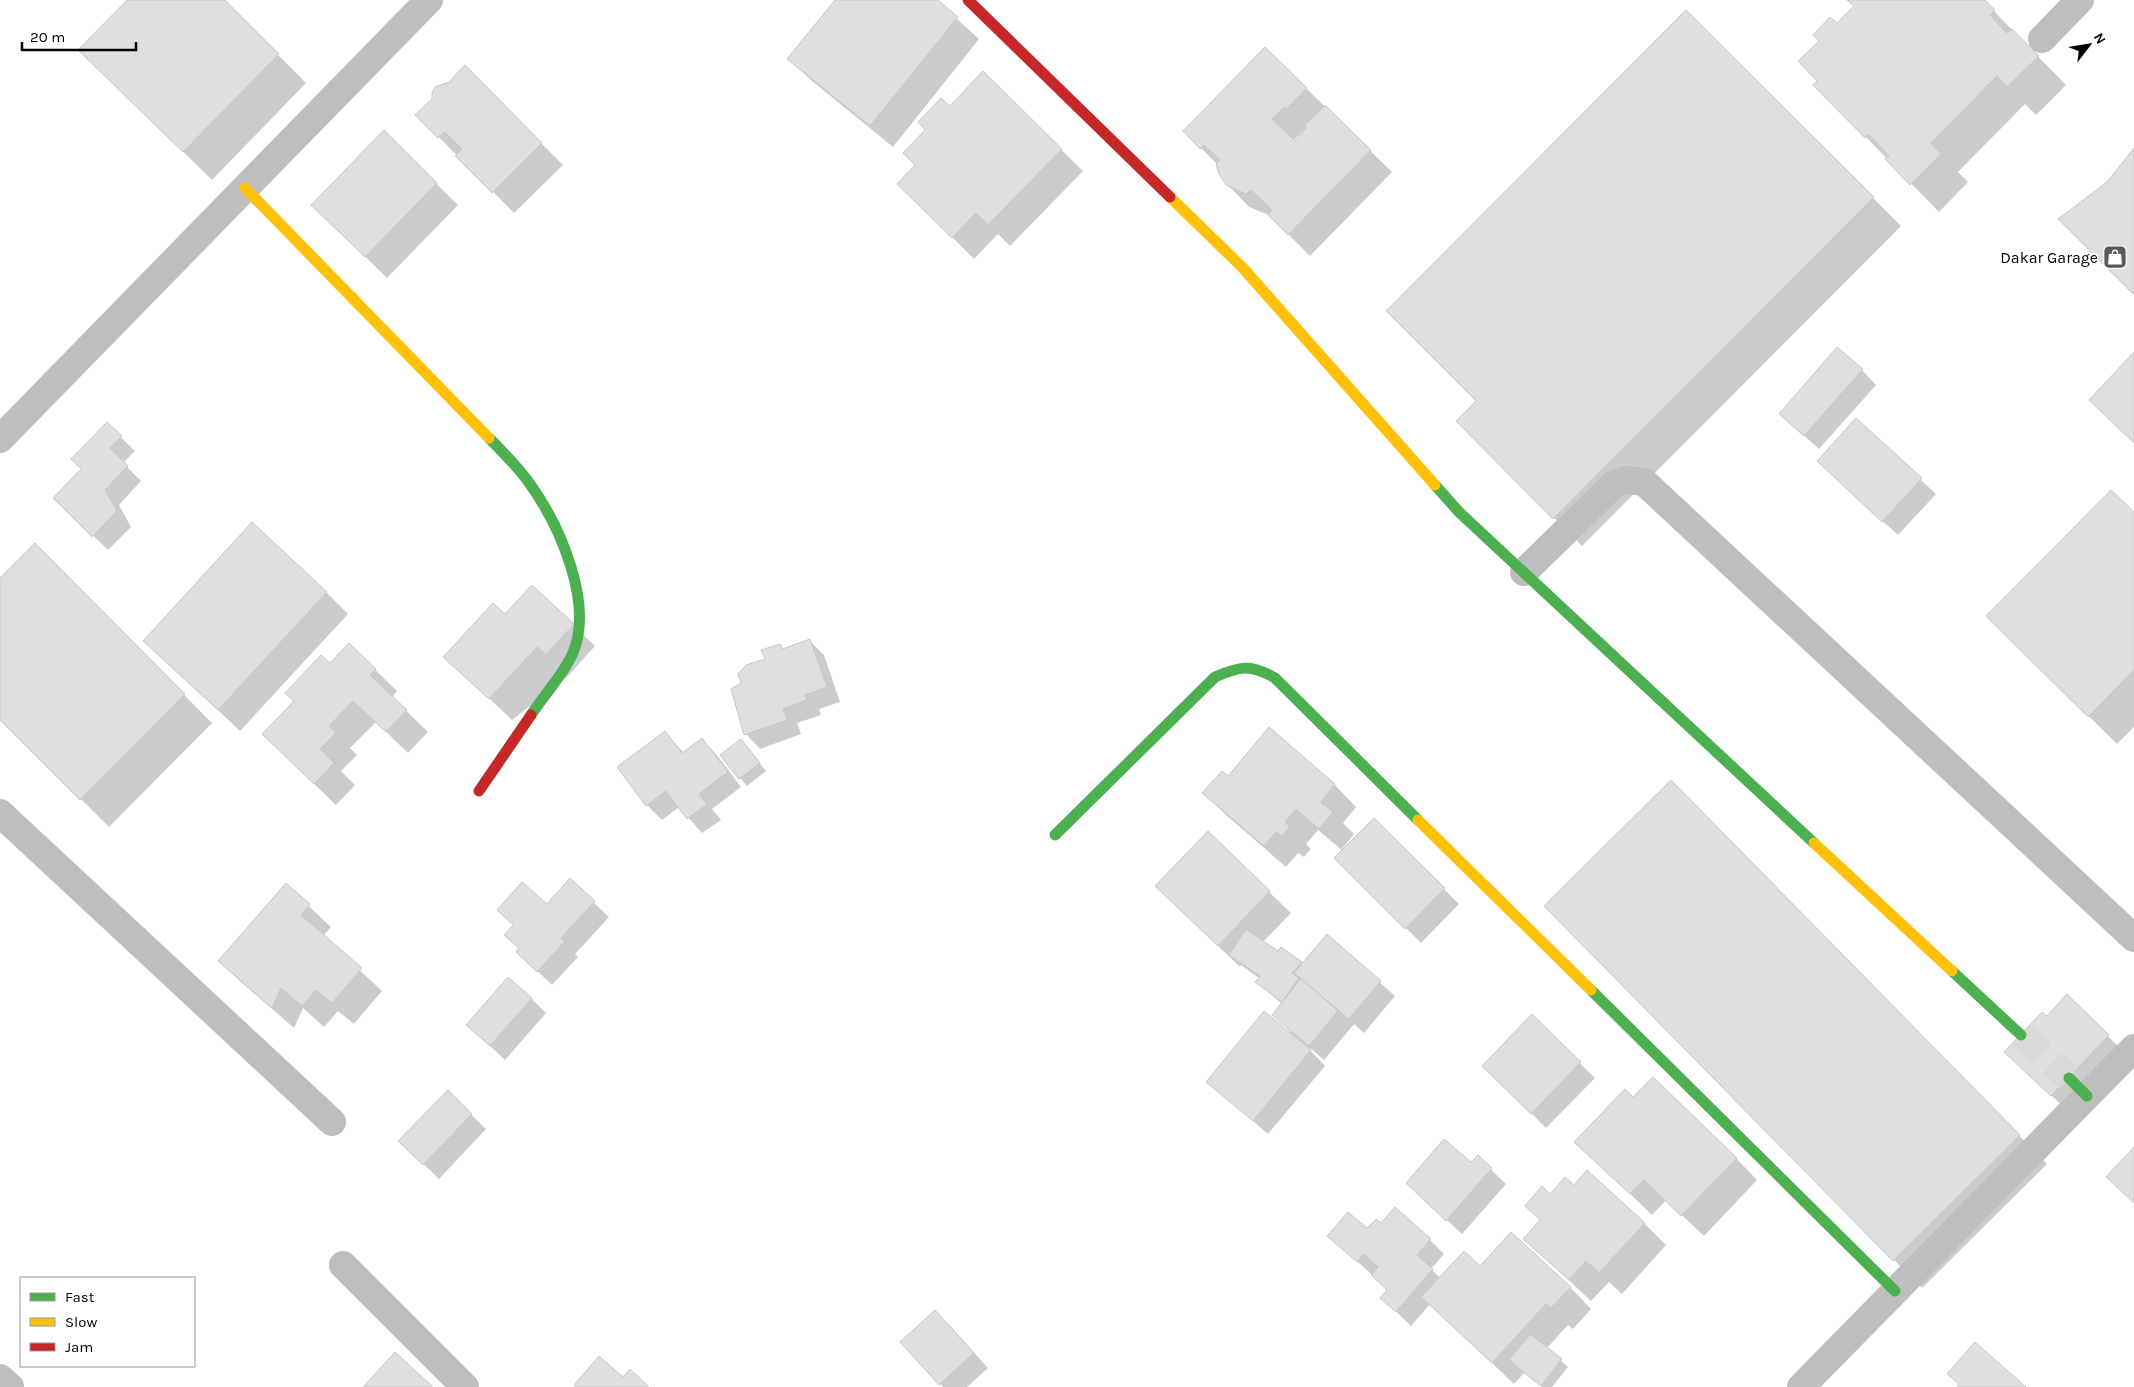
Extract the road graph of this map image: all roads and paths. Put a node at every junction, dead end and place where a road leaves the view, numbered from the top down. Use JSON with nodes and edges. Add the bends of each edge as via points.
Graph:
{"nodes":[{"id":1,"x":429,"y":0,"type":"edge"},
{"id":2,"x":968,"y":0,"type":"edge"},
{"id":3,"x":2080,"y":0,"type":"edge"},
{"id":4,"x":2042,"y":39,"type":"dead end"},
{"id":5,"x":245,"y":188,"type":"junction"},
{"id":6,"x":0,"y":438,"type":"edge"},
{"id":7,"x":1524,"y":572,"type":"junction"},
{"id":8,"x":479,"y":791,"type":"dead end"},
{"id":9,"x":0,"y":813,"type":"edge"},
{"id":10,"x":1055,"y":835,"type":"dead end"},
{"id":11,"x":2134,"y":938,"type":"edge"},
{"id":12,"x":2021,"y":1035,"type":"tunnel mouth"},
{"id":13,"x":2134,"y":1048,"type":"edge"},
{"id":14,"x":332,"y":1122,"type":"dead end"},
{"id":15,"x":343,"y":1265,"type":"dead end"},
{"id":16,"x":1895,"y":1291,"type":"junction"},
{"id":17,"x":0,"y":1378,"type":"edge"},
{"id":18,"x":10,"y":1387,"type":"edge"},
{"id":19,"x":465,"y":1387,"type":"edge"},
{"id":20,"x":1801,"y":1387,"type":"edge"}],
"edges":[{"from":1,"to":5,"type":"street"},
{"from":2,"to":7,"type":"street","via":[[1242,267],[1459,512]]},
{"from":3,"to":4,"type":"street"},
{"from":5,"to":6,"type":"street"},
{"from":5,"to":8,"type":"street","via":[[508,457],[530,484],[554,524],[571,564],[580,616],[572,654]]},
{"from":7,"to":11,"type":"street","via":[[1614,484],[1626,480],[1644,482]]},
{"from":7,"to":12,"type":"street"},
{"from":9,"to":14,"type":"street"},
{"from":10,"to":16,"type":"street","via":[[1215,677],[1235,667],[1255,666],[1282,684]]},
{"from":13,"to":16,"type":"street","via":[[2078,1087]]},
{"from":15,"to":19,"type":"street"},
{"from":16,"to":20,"type":"street"},
{"from":17,"to":18,"type":"street"}]}
